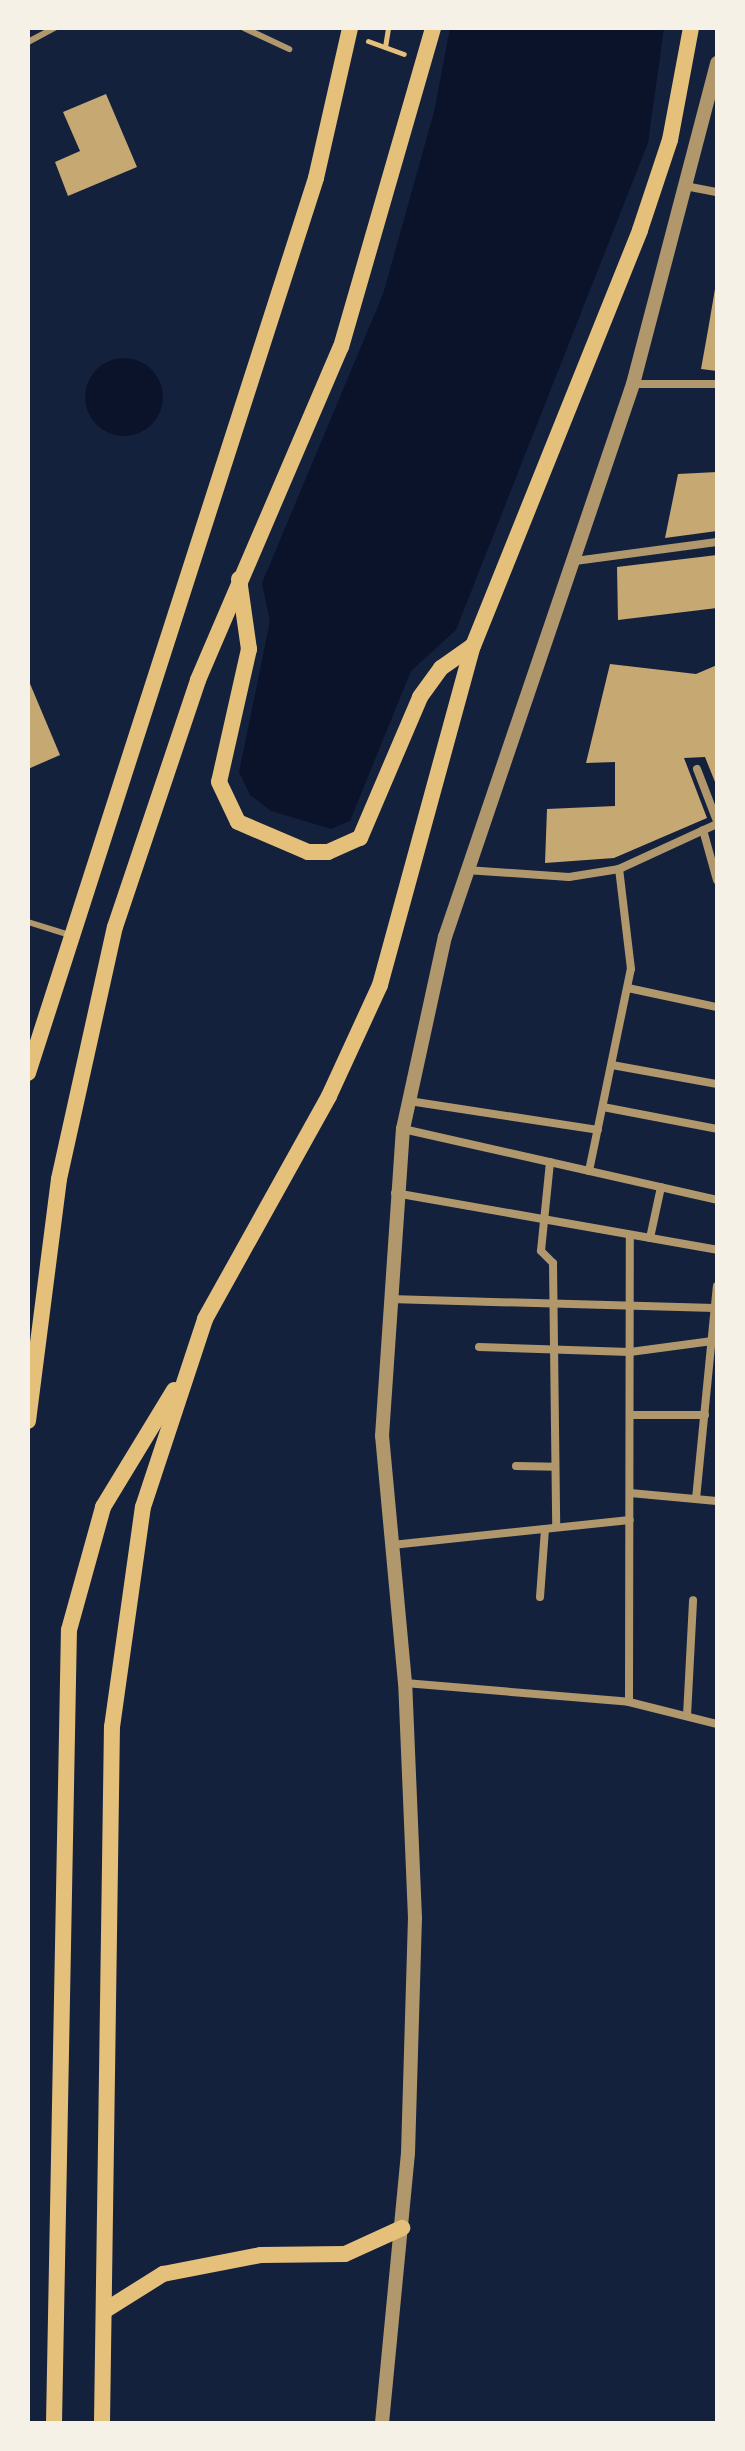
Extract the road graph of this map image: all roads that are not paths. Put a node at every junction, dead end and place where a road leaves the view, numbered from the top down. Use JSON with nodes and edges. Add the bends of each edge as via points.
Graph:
{"nodes":[{"id":1,"x":54,"y":28,"type":"edge"},
{"id":2,"x":244,"y":28,"type":"edge"},
{"id":3,"x":433,"y":28,"type":"edge"},
{"id":4,"x":691,"y":28,"type":"edge"},
{"id":5,"x":349,"y":31,"type":"edge"},
{"id":6,"x":28,"y":42,"type":"edge"},
{"id":7,"x":289,"y":49,"type":"dead end"},
{"id":8,"x":717,"y":63,"type":"edge"},
{"id":9,"x":685,"y":186,"type":"junction"},
{"id":10,"x":717,"y":192,"type":"edge"},
{"id":11,"x":633,"y":384,"type":"junction"},
{"id":12,"x":717,"y":384,"type":"edge"},
{"id":13,"x":717,"y":542,"type":"edge"},
{"id":14,"x":575,"y":561,"type":"junction"},
{"id":15,"x":239,"y":579,"type":"junction"},
{"id":16,"x":473,"y":646,"type":"junction"},
{"id":17,"x":697,"y":769,"type":"dead end"},
{"id":18,"x":717,"y":822,"type":"edge"},
{"id":19,"x":703,"y":830,"type":"junction"},
{"id":20,"x":619,"y":869,"type":"junction"},
{"id":21,"x":465,"y":870,"type":"junction"},
{"id":22,"x":717,"y":880,"type":"edge"},
{"id":23,"x":28,"y":922,"type":"edge"},
{"id":24,"x":70,"y":935,"type":"junction"},
{"id":25,"x":628,"y":988,"type":"junction"},
{"id":26,"x":717,"y":1007,"type":"edge"},
{"id":27,"x":612,"y":1065,"type":"junction"},
{"id":28,"x":28,"y":1073,"type":"edge"},
{"id":29,"x":717,"y":1084,"type":"edge"},
{"id":30,"x":408,"y":1100,"type":"junction"},
{"id":31,"x":603,"y":1107,"type":"junction"},
{"id":32,"x":403,"y":1129,"type":"junction"},
{"id":33,"x":717,"y":1129,"type":"edge"},
{"id":34,"x":598,"y":1130,"type":"junction"},
{"id":35,"x":550,"y":1162,"type":"junction"},
{"id":36,"x":589,"y":1171,"type":"junction"},
{"id":37,"x":661,"y":1187,"type":"junction"},
{"id":38,"x":394,"y":1193,"type":"junction"},
{"id":39,"x":717,"y":1200,"type":"edge"},
{"id":40,"x":544,"y":1219,"type":"junction"},
{"id":41,"x":630,"y":1235,"type":"junction"},
{"id":42,"x":650,"y":1238,"type":"junction"},
{"id":43,"x":717,"y":1250,"type":"edge"},
{"id":44,"x":717,"y":1286,"type":"edge"},
{"id":45,"x":389,"y":1299,"type":"junction"},
{"id":46,"x":553,"y":1303,"type":"junction"},
{"id":47,"x":630,"y":1306,"type":"junction"},
{"id":48,"x":715,"y":1308,"type":"junction"},
{"id":49,"x":712,"y":1341,"type":"junction"},
{"id":50,"x":479,"y":1347,"type":"dead end"},
{"id":51,"x":554,"y":1350,"type":"junction"},
{"id":52,"x":630,"y":1352,"type":"junction"},
{"id":53,"x":181,"y":1381,"type":"junction"},
{"id":54,"x":630,"y":1415,"type":"junction"},
{"id":55,"x":705,"y":1415,"type":"junction"},
{"id":56,"x":28,"y":1421,"type":"edge"},
{"id":57,"x":516,"y":1466,"type":"dead end"},
{"id":58,"x":555,"y":1467,"type":"junction"},
{"id":59,"x":630,"y":1493,"type":"junction"},
{"id":60,"x":696,"y":1499,"type":"junction"},
{"id":61,"x":717,"y":1501,"type":"edge"},
{"id":62,"x":630,"y":1520,"type":"junction"},
{"id":63,"x":556,"y":1527,"type":"junction"},
{"id":64,"x":545,"y":1529,"type":"junction"},
{"id":65,"x":392,"y":1545,"type":"junction"},
{"id":66,"x":540,"y":1597,"type":"dead end"},
{"id":67,"x":693,"y":1600,"type":"dead end"},
{"id":68,"x":405,"y":1683,"type":"junction"},
{"id":69,"x":629,"y":1702,"type":"junction"},
{"id":70,"x":687,"y":1716,"type":"junction"},
{"id":71,"x":717,"y":1724,"type":"edge"},
{"id":72,"x":402,"y":2228,"type":"junction"},
{"id":73,"x":104,"y":2311,"type":"junction"},
{"id":74,"x":54,"y":2423,"type":"edge"},
{"id":75,"x":102,"y":2423,"type":"edge"},
{"id":76,"x":382,"y":2423,"type":"edge"}],
"edges":[{"from":1,"to":6,"type":"lane"},
{"from":2,"to":7,"type":"lane"},
{"from":3,"to":15,"type":"main road","via":[[341,347]]},
{"from":4,"to":16,"type":"main road","via":[[670,140],[640,230]]},
{"from":5,"to":24,"type":"main road","via":[[316,178]]},
{"from":8,"to":9,"type":"street"},
{"from":9,"to":10,"type":"street"},
{"from":9,"to":11,"type":"street"},
{"from":11,"to":12,"type":"street"},
{"from":11,"to":14,"type":"street"},
{"from":13,"to":14,"type":"street"},
{"from":14,"to":21,"type":"street"},
{"from":15,"to":16,"type":"main road","via":[[249,649],[219,782],[238,822],[308,852],[328,852],[360,838],[420,697],[441,668]]},
{"from":15,"to":56,"type":"main road","via":[[158,790],[94,1010],[59,1179]]},
{"from":16,"to":53,"type":"main road","via":[[380,985],[329,1096],[233,1259]]},
{"from":17,"to":18,"type":"street"},
{"from":18,"to":19,"type":"street"},
{"from":19,"to":20,"type":"street"},
{"from":19,"to":22,"type":"street"},
{"from":20,"to":21,"type":"street","via":[[556,877]]},
{"from":20,"to":25,"type":"street","via":[[633,950]]},
{"from":21,"to":30,"type":"street"},
{"from":23,"to":24,"type":"lane"},
{"from":24,"to":28,"type":"main road"},
{"from":25,"to":26,"type":"street"},
{"from":25,"to":27,"type":"street"},
{"from":27,"to":29,"type":"street"},
{"from":27,"to":31,"type":"street"},
{"from":30,"to":32,"type":"street"},
{"from":30,"to":34,"type":"street"},
{"from":31,"to":33,"type":"street"},
{"from":31,"to":34,"type":"street"},
{"from":32,"to":35,"type":"street"},
{"from":32,"to":38,"type":"street"},
{"from":34,"to":36,"type":"street"},
{"from":35,"to":36,"type":"street"},
{"from":35,"to":40,"type":"street"},
{"from":36,"to":37,"type":"street"},
{"from":37,"to":39,"type":"street"},
{"from":37,"to":42,"type":"street"},
{"from":38,"to":40,"type":"street"},
{"from":38,"to":45,"type":"street"},
{"from":40,"to":41,"type":"street"},
{"from":40,"to":46,"type":"street","via":[[541,1251],[553,1263]]},
{"from":41,"to":42,"type":"street"},
{"from":41,"to":47,"type":"street"},
{"from":42,"to":43,"type":"street"},
{"from":44,"to":48,"type":"street"},
{"from":45,"to":46,"type":"street"},
{"from":45,"to":65,"type":"street","via":[[382,1436]]},
{"from":46,"to":47,"type":"street"},
{"from":46,"to":51,"type":"street"},
{"from":47,"to":48,"type":"street"},
{"from":47,"to":52,"type":"street"},
{"from":48,"to":49,"type":"street"},
{"from":49,"to":52,"type":"street"},
{"from":49,"to":55,"type":"street"},
{"from":50,"to":51,"type":"street"},
{"from":51,"to":52,"type":"street"},
{"from":51,"to":58,"type":"street"},
{"from":52,"to":54,"type":"street"},
{"from":53,"to":73,"type":"main road","via":[[143,1507],[115,1675]]},
{"from":53,"to":74,"type":"main road","via":[[137,1441],[103,1507],[69,1630]]},
{"from":54,"to":55,"type":"street"},
{"from":54,"to":59,"type":"street"},
{"from":55,"to":60,"type":"street"},
{"from":57,"to":58,"type":"street"},
{"from":58,"to":63,"type":"street"},
{"from":59,"to":60,"type":"street"},
{"from":59,"to":62,"type":"street"},
{"from":60,"to":61,"type":"street"},
{"from":62,"to":63,"type":"street"},
{"from":62,"to":69,"type":"street"},
{"from":63,"to":64,"type":"street"},
{"from":64,"to":65,"type":"street"},
{"from":64,"to":66,"type":"street"},
{"from":65,"to":68,"type":"street"},
{"from":67,"to":70,"type":"street"},
{"from":68,"to":69,"type":"street"},
{"from":68,"to":72,"type":"street","via":[[415,1918]]},
{"from":69,"to":70,"type":"street"},
{"from":70,"to":71,"type":"street"},
{"from":72,"to":73,"type":"main road","via":[[345,2254],[261,2255],[163,2274]]},
{"from":72,"to":76,"type":"street"},
{"from":73,"to":75,"type":"main road"}]}
